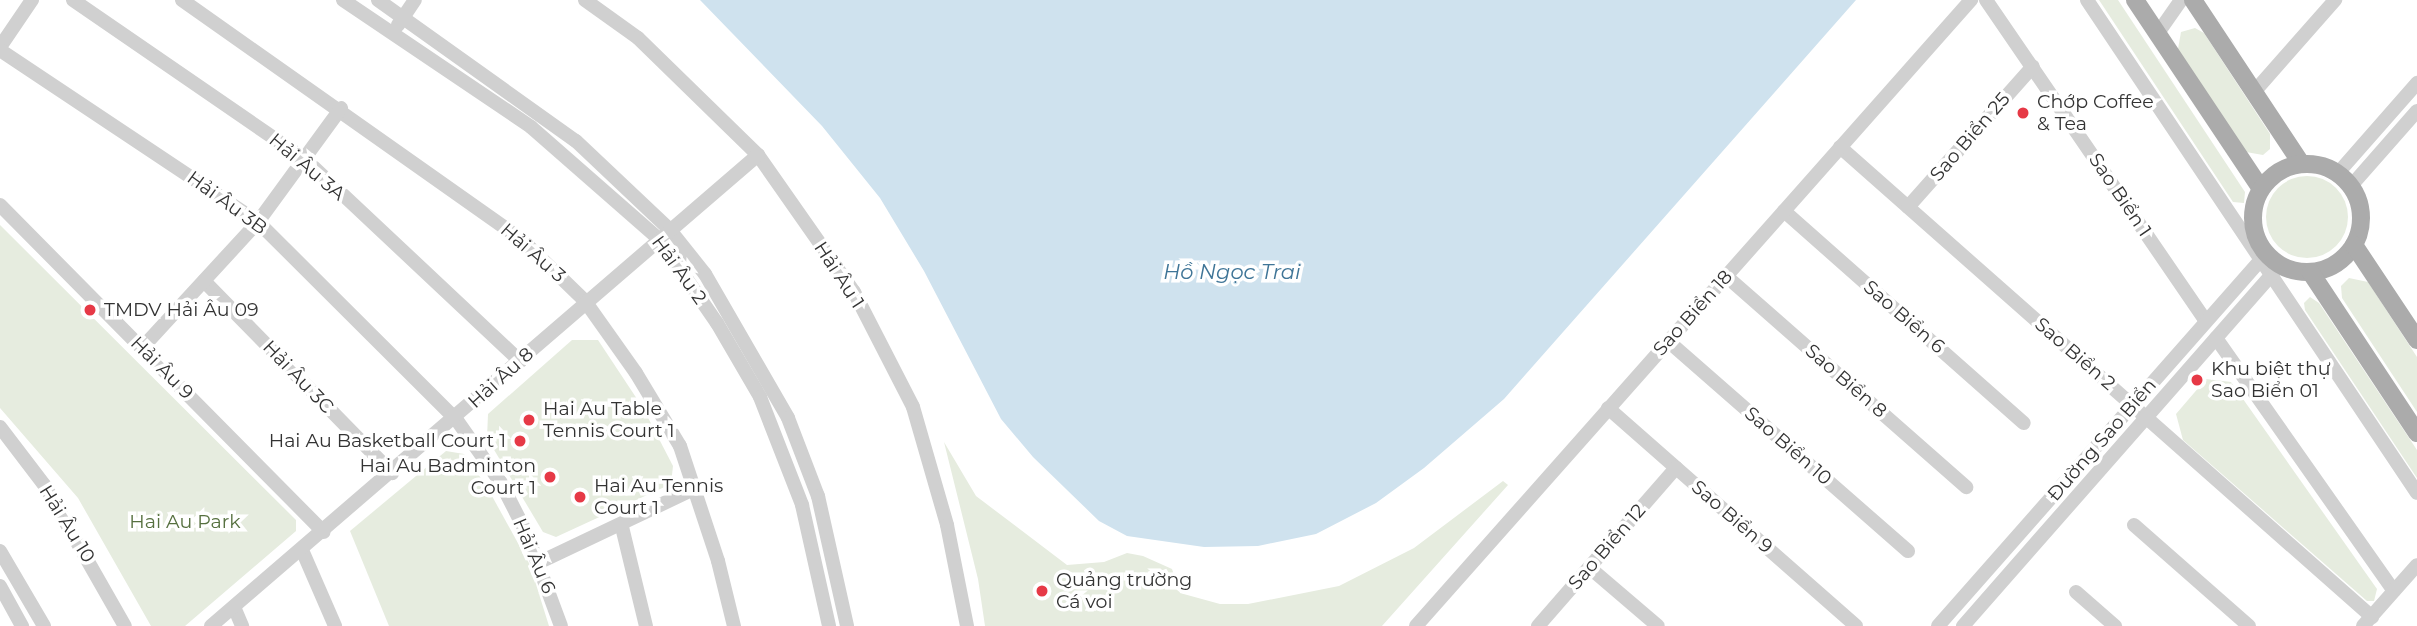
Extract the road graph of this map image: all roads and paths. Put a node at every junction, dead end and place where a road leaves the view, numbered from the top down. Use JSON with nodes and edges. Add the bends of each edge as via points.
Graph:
{"nodes":[{"id":1,"x":32,"y":0,"type":"edge"},
{"id":2,"x":73,"y":0,"type":"edge"},
{"id":3,"x":182,"y":0,"type":"edge"},
{"id":4,"x":343,"y":0,"type":"edge"},
{"id":5,"x":378,"y":0,"type":"edge"},
{"id":6,"x":415,"y":0,"type":"edge"},
{"id":7,"x":585,"y":0,"type":"edge"},
{"id":8,"x":1971,"y":0,"type":"edge"},
{"id":9,"x":1986,"y":0,"type":"edge"},
{"id":10,"x":2087,"y":0,"type":"edge"},
{"id":11,"x":2135,"y":0,"type":"edge"},
{"id":12,"x":2181,"y":0,"type":"edge"},
{"id":13,"x":2193,"y":0,"type":"edge"},
{"id":14,"x":2335,"y":0,"type":"edge"},
{"id":15,"x":404,"y":17,"type":"junction"},
{"id":16,"x":2158,"y":33,"type":"junction"},
{"id":17,"x":392,"y":34,"type":"junction"},
{"id":18,"x":0,"y":48,"type":"edge"},
{"id":19,"x":2032,"y":66,"type":"junction"},
{"id":20,"x":2417,"y":83,"type":"edge"},
{"id":21,"x":2254,"y":92,"type":"junction"},
{"id":22,"x":341,"y":108,"type":"junction"},
{"id":23,"x":2417,"y":111,"type":"edge"},
{"id":24,"x":1840,"y":147,"type":"junction"},
{"id":25,"x":758,"y":155,"type":"junction"},
{"id":26,"x":306,"y":160,"type":"junction"},
{"id":27,"x":2301,"y":163,"type":"junction"},
{"id":28,"x":2344,"y":179,"type":"junction"},
{"id":29,"x":2261,"y":189,"type":"junction"},
{"id":30,"x":0,"y":205,"type":"edge"},
{"id":31,"x":1908,"y":207,"type":"junction"},
{"id":32,"x":1784,"y":211,"type":"junction"},
{"id":33,"x":258,"y":222,"type":"junction"},
{"id":34,"x":664,"y":234,"type":"junction"},
{"id":35,"x":2354,"y":244,"type":"junction"},
{"id":36,"x":2270,"y":264,"type":"junction"},
{"id":37,"x":2311,"y":273,"type":"junction"},
{"id":38,"x":1727,"y":276,"type":"junction"},
{"id":39,"x":204,"y":281,"type":"junction"},
{"id":40,"x":585,"y":302,"type":"junction"},
{"id":41,"x":2206,"y":321,"type":"junction"},
{"id":42,"x":2216,"y":338,"type":"junction"},
{"id":43,"x":2417,"y":340,"type":"edge"},
{"id":44,"x":1668,"y":341,"type":"junction"},
{"id":45,"x":142,"y":348,"type":"junction"},
{"id":46,"x":520,"y":361,"type":"junction"},
{"id":47,"x":2132,"y":405,"type":"junction"},
{"id":48,"x":1608,"y":408,"type":"junction"},
{"id":49,"x":2146,"y":418,"type":"junction"},
{"id":50,"x":456,"y":419,"type":"junction"},
{"id":51,"x":2024,"y":423,"type":"dead end"},
{"id":52,"x":0,"y":427,"type":"edge"},
{"id":53,"x":2417,"y":433,"type":"edge"},
{"id":54,"x":1676,"y":468,"type":"junction"},
{"id":55,"x":392,"y":473,"type":"junction"},
{"id":56,"x":1966,"y":487,"type":"dead end"},
{"id":57,"x":696,"y":488,"type":"junction"},
{"id":58,"x":2417,"y":493,"type":"edge"},
{"id":59,"x":2134,"y":525,"type":"dead end"},
{"id":60,"x":622,"y":527,"type":"junction"},
{"id":61,"x":324,"y":532,"type":"junction"},
{"id":62,"x":302,"y":550,"type":"junction"},
{"id":63,"x":0,"y":551,"type":"edge"},
{"id":64,"x":1908,"y":551,"type":"dead end"},
{"id":65,"x":540,"y":562,"type":"junction"},
{"id":66,"x":2417,"y":565,"type":"edge"},
{"id":67,"x":1590,"y":568,"type":"junction"},
{"id":68,"x":0,"y":586,"type":"edge"},
{"id":69,"x":2394,"y":591,"type":"junction"},
{"id":70,"x":2077,"y":592,"type":"dead end"},
{"id":71,"x":233,"y":607,"type":"junction"},
{"id":72,"x":2367,"y":621,"type":"edge"},
{"id":73,"x":22,"y":626,"type":"edge"},
{"id":74,"x":44,"y":626,"type":"edge"},
{"id":75,"x":125,"y":626,"type":"edge"},
{"id":76,"x":211,"y":626,"type":"edge"},
{"id":77,"x":242,"y":626,"type":"edge"},
{"id":78,"x":335,"y":626,"type":"edge"},
{"id":79,"x":561,"y":626,"type":"edge"},
{"id":80,"x":646,"y":626,"type":"edge"},
{"id":81,"x":734,"y":626,"type":"edge"},
{"id":82,"x":829,"y":626,"type":"edge"},
{"id":83,"x":847,"y":626,"type":"edge"},
{"id":84,"x":967,"y":626,"type":"edge"},
{"id":85,"x":1416,"y":626,"type":"edge"},
{"id":86,"x":1538,"y":626,"type":"edge"},
{"id":87,"x":1658,"y":626,"type":"edge"},
{"id":88,"x":1856,"y":626,"type":"edge"},
{"id":89,"x":1938,"y":626,"type":"edge"},
{"id":90,"x":1963,"y":626,"type":"edge"},
{"id":91,"x":2115,"y":626,"type":"edge"},
{"id":92,"x":2249,"y":626,"type":"edge"}],
"edges":[{"from":1,"to":18,"type":"street"},
{"from":2,"to":26,"type":"street","name":"Hải Âu 3A"},
{"from":3,"to":22,"type":"street","name":"Hải Âu 3"},
{"from":4,"to":17,"type":"street","name":"Hải Âu 2"},
{"from":5,"to":15,"type":"street","name":"Hải Âu 2"},
{"from":6,"to":15,"type":"street"},
{"from":7,"to":25,"type":"street","name":"Hải Âu 1","via":[[638,38]]},
{"from":8,"to":24,"type":"street","name":"Sao Biển 18"},
{"from":9,"to":19,"type":"street","name":"Sao Biển 1"},
{"from":10,"to":36,"type":"street"},
{"from":11,"to":16,"type":"main road"},
{"from":12,"to":16,"type":"street"},
{"from":13,"to":21,"type":"main road"},
{"from":14,"to":21,"type":"street"},
{"from":15,"to":17,"type":"street"},
{"from":15,"to":34,"type":"street","name":"Hải Âu 2","via":[[576,141]]},
{"from":16,"to":29,"type":"main road"},
{"from":17,"to":34,"type":"street","name":"Hải Âu 2","via":[[530,127]]},
{"from":18,"to":33,"type":"street","name":"Hải Âu 3B"},
{"from":19,"to":31,"type":"street","name":"Sao Biển 25"},
{"from":19,"to":41,"type":"street","name":"Sao Biển 1"},
{"from":20,"to":28,"type":"street"},
{"from":21,"to":27,"type":"main road"},
{"from":22,"to":26,"type":"street"},
{"from":22,"to":40,"type":"street","name":"Hải Âu 3","via":[[520,238]]},
{"from":23,"to":28,"type":"street"},
{"from":24,"to":31,"type":"street","name":"Sao Biển 2"},
{"from":24,"to":32,"type":"street","name":"Sao Biển 18"},
{"from":25,"to":34,"type":"street","name":"Hải Âu 8"},
{"from":25,"to":84,"type":"street","name":"Hải Âu 1","via":[[854,292],[913,407],[947,525]]},
{"from":26,"to":33,"type":"street"},
{"from":26,"to":46,"type":"street","name":"Hải Âu 3A"},
{"from":27,"to":28,"type":"main road","via":[[2319,164]]},
{"from":27,"to":29,"type":"main road","via":[[2282,169]]},
{"from":28,"to":35,"type":"main road","via":[[2361,210]]},
{"from":29,"to":36,"type":"main road","via":[[2252,218],[2256,238]]},
{"from":30,"to":45,"type":"street","name":"Hải Âu 9"},
{"from":31,"to":47,"type":"street","name":"Sao Biển 2"},
{"from":32,"to":38,"type":"street","name":"Sao Biển 18"},
{"from":32,"to":51,"type":"street","name":"Sao Biển 6"},
{"from":33,"to":39,"type":"street"},
{"from":33,"to":50,"type":"street","name":"Hải Âu 3B"},
{"from":34,"to":40,"type":"street","name":"Hải Âu 8"},
{"from":34,"to":82,"type":"street","name":"Hải Âu 2","via":[[760,397],[802,505]]},
{"from":34,"to":83,"type":"street","name":"Hải Âu 2","via":[[705,274],[788,418],[818,496]]},
{"from":35,"to":37,"type":"main road","via":[[2336,264]]},
{"from":35,"to":43,"type":"main road"},
{"from":36,"to":37,"type":"main road"},
{"from":36,"to":41,"type":"street","name":"Đường Sao Biển"},
{"from":36,"to":42,"type":"street","name":"Đường Sao Biển"},
{"from":36,"to":58,"type":"street"},
{"from":37,"to":53,"type":"main road"},
{"from":38,"to":44,"type":"street","name":"Sao Biển 18"},
{"from":38,"to":56,"type":"street","name":"Sao Biển 8"},
{"from":39,"to":45,"type":"street"},
{"from":39,"to":55,"type":"street","name":"Hải Âu 3C"},
{"from":40,"to":46,"type":"street","name":"Hải Âu 8"},
{"from":40,"to":57,"type":"street","name":"Hải Âu 3","via":[[643,383],[680,446]]},
{"from":41,"to":47,"type":"street","name":"Đường Sao Biển"},
{"from":42,"to":49,"type":"street","name":"Đường Sao Biển"},
{"from":42,"to":69,"type":"street"},
{"from":44,"to":48,"type":"street","name":"Sao Biển 18"},
{"from":44,"to":64,"type":"street","name":"Sao Biển 10"},
{"from":45,"to":61,"type":"street","name":"Hải Âu 9"},
{"from":46,"to":50,"type":"street","name":"Hải Âu 8"},
{"from":47,"to":49,"type":"street","name":"Sao Biển 2"},
{"from":47,"to":89,"type":"street","name":"Đường Sao Biển"},
{"from":48,"to":54,"type":"street","name":"Sao Biển 9"},
{"from":48,"to":85,"type":"street","name":"Sao Biển 18"},
{"from":49,"to":72,"type":"street","name":"Sao Biển 2"},
{"from":49,"to":90,"type":"street","name":"Đường Sao Biển"},
{"from":50,"to":55,"type":"street","name":"Hải Âu 8"},
{"from":50,"to":65,"type":"street","name":"Hải Âu 6","via":[[501,483]]},
{"from":52,"to":75,"type":"street","name":"Hải Âu 10","via":[[45,486]]},
{"from":54,"to":67,"type":"street","name":"Sao Biển 12"},
{"from":54,"to":88,"type":"street","name":"Sao Biển 9"},
{"from":55,"to":61,"type":"street","name":"Hải Âu 8"},
{"from":57,"to":60,"type":"street"},
{"from":57,"to":81,"type":"street","name":"Hải Âu 3"},
{"from":59,"to":92,"type":"street"},
{"from":60,"to":65,"type":"street"},
{"from":60,"to":80,"type":"street"},
{"from":61,"to":62,"type":"street","name":"Hải Âu 8"},
{"from":62,"to":71,"type":"street","name":"Hải Âu 8"},
{"from":62,"to":78,"type":"street"},
{"from":63,"to":74,"type":"street"},
{"from":65,"to":79,"type":"street","name":"Hải Âu 6"},
{"from":66,"to":69,"type":"street"},
{"from":67,"to":86,"type":"street","name":"Sao Biển 12"},
{"from":67,"to":87,"type":"street"},
{"from":68,"to":73,"type":"street"},
{"from":69,"to":72,"type":"street"},
{"from":70,"to":91,"type":"street"},
{"from":71,"to":76,"type":"street","name":"Hải Âu 8"},
{"from":71,"to":77,"type":"street"}]}
